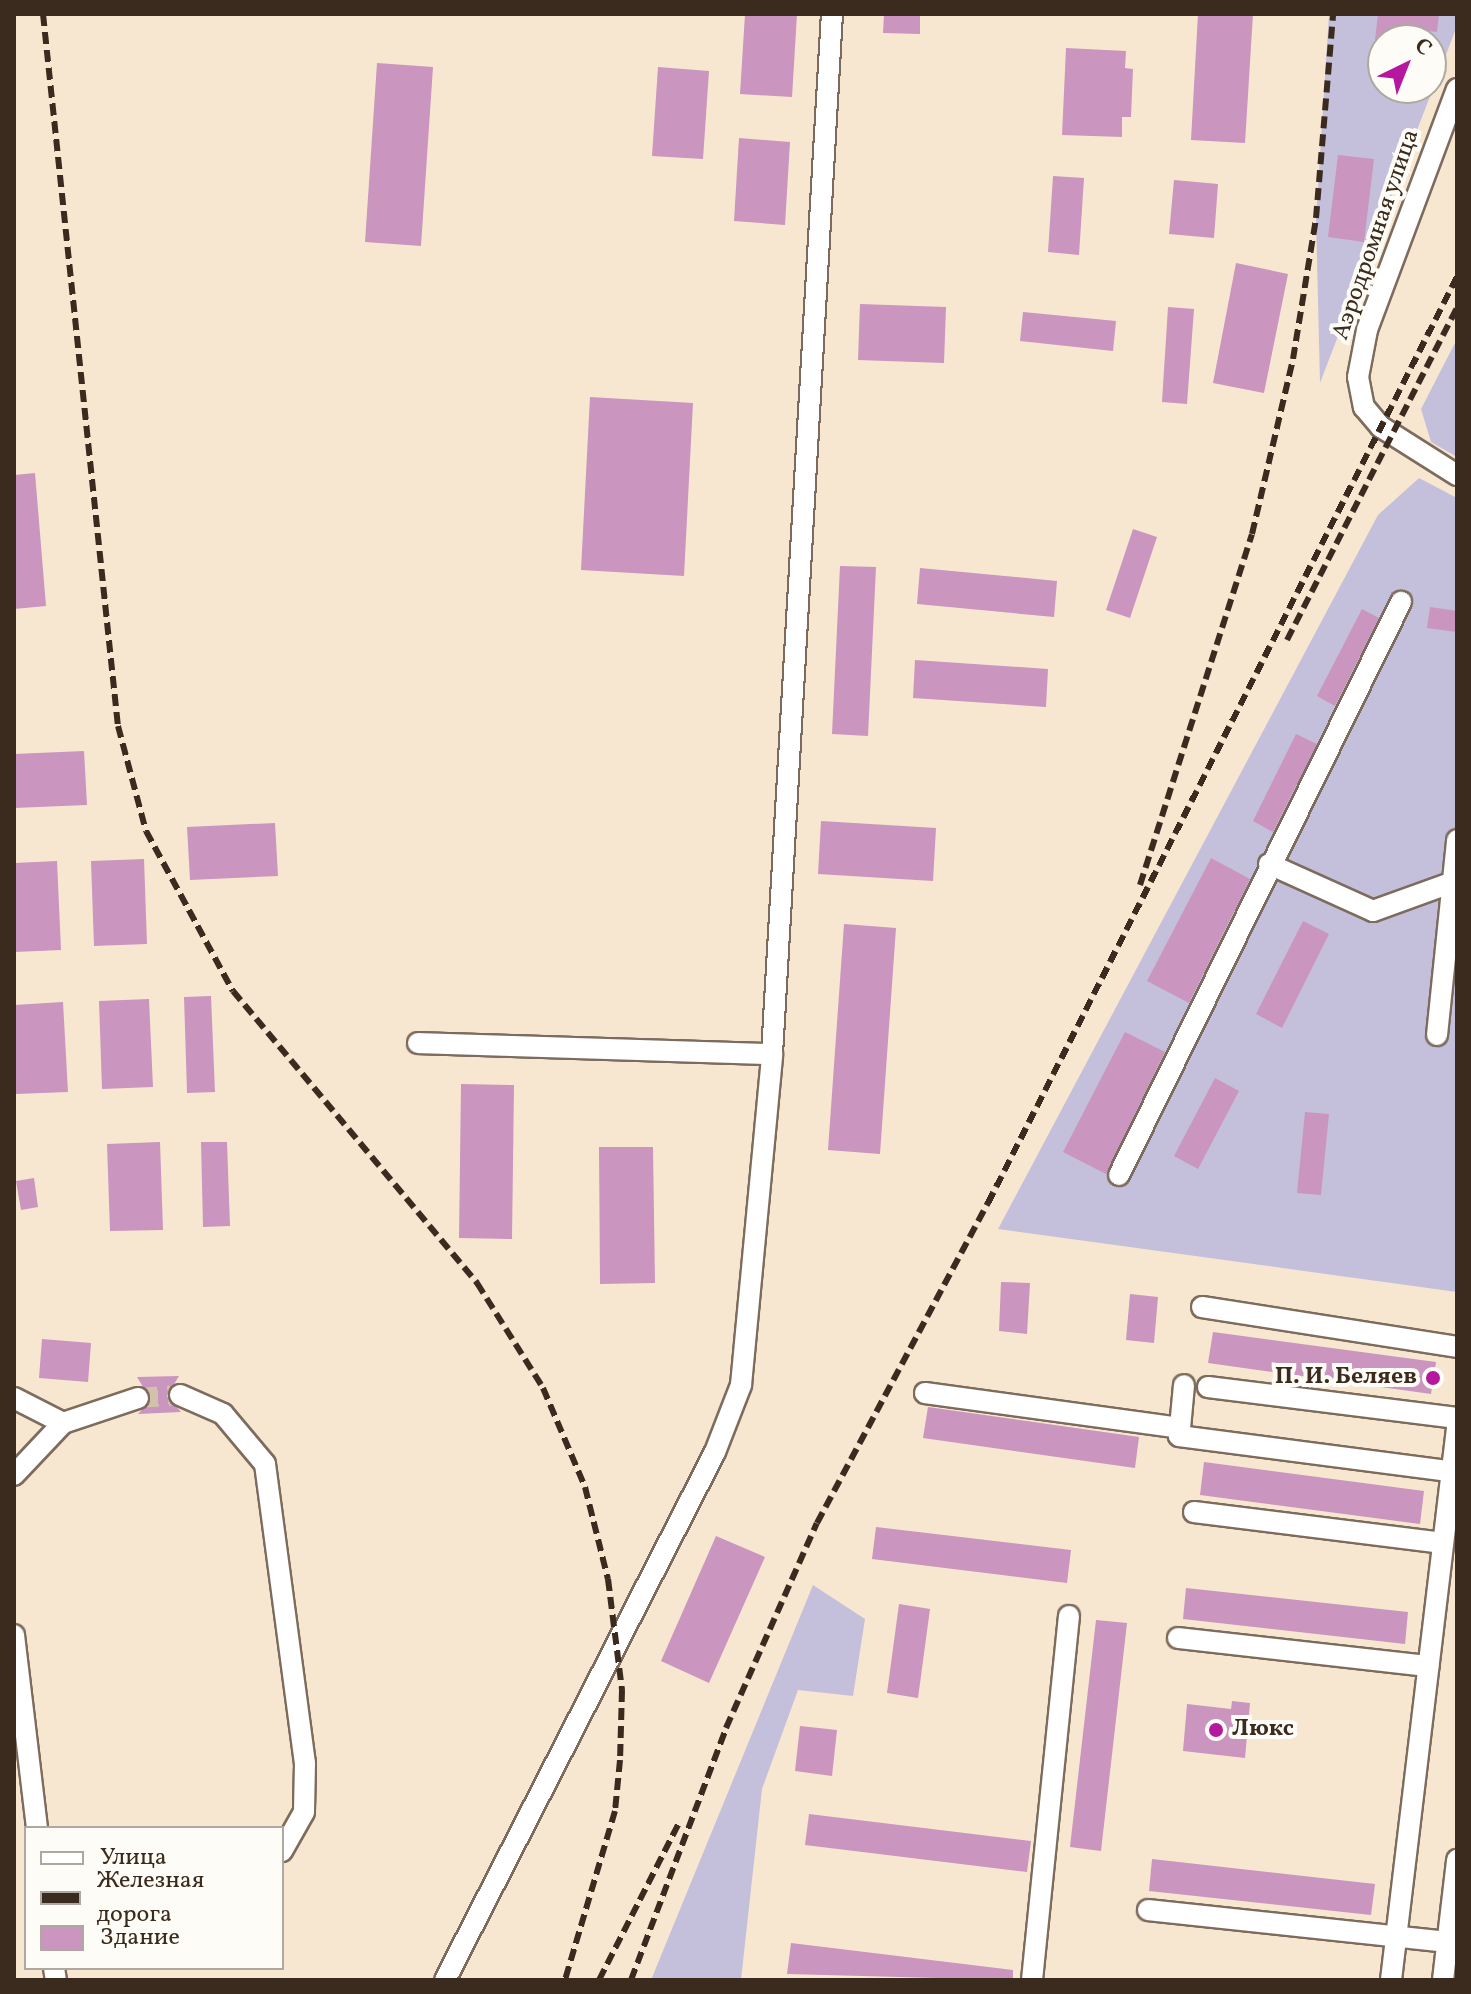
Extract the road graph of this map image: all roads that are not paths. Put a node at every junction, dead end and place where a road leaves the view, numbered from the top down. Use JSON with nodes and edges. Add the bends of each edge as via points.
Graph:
{"nodes":[{"id":1,"x":832,"y":14,"type":"edge"},
{"id":2,"x":1457,"y":89,"type":"edge"},
{"id":3,"x":1457,"y":475,"type":"edge"},
{"id":4,"x":1401,"y":602,"type":"dead end"},
{"id":5,"x":1457,"y":840,"type":"edge"},
{"id":6,"x":1269,"y":864,"type":"junction"},
{"id":7,"x":1453,"y":882,"type":"junction"},
{"id":8,"x":1437,"y":1035,"type":"dead end"},
{"id":9,"x":418,"y":1043,"type":"dead end"},
{"id":10,"x":772,"y":1054,"type":"junction"},
{"id":11,"x":1119,"y":1175,"type":"dead end"},
{"id":12,"x":1202,"y":1307,"type":"dead end"},
{"id":13,"x":1457,"y":1347,"type":"edge"},
{"id":14,"x":1184,"y":1385,"type":"dead end"},
{"id":15,"x":1208,"y":1387,"type":"dead end"},
{"id":16,"x":925,"y":1393,"type":"dead end"},
{"id":17,"x":180,"y":1395,"type":"tunnel mouth"},
{"id":18,"x":14,"y":1398,"type":"edge"},
{"id":19,"x":138,"y":1398,"type":"tunnel mouth"},
{"id":20,"x":1457,"y":1418,"type":"edge"},
{"id":21,"x":63,"y":1423,"type":"junction"},
{"id":22,"x":1457,"y":1428,"type":"edge"},
{"id":23,"x":1179,"y":1432,"type":"junction"},
{"id":24,"x":1454,"y":1472,"type":"edge"},
{"id":25,"x":14,"y":1475,"type":"edge"},
{"id":26,"x":1194,"y":1512,"type":"dead end"},
{"id":27,"x":1443,"y":1543,"type":"junction"},
{"id":28,"x":1069,"y":1616,"type":"dead end"},
{"id":29,"x":14,"y":1635,"type":"edge"},
{"id":30,"x":1178,"y":1638,"type":"dead end"},
{"id":31,"x":1428,"y":1666,"type":"junction"},
{"id":32,"x":37,"y":1826,"type":"edge"},
{"id":33,"x":284,"y":1847,"type":"edge"},
{"id":34,"x":1457,"y":1860,"type":"edge"},
{"id":35,"x":1148,"y":1910,"type":"dead end"},
{"id":36,"x":1396,"y":1939,"type":"junction"},
{"id":37,"x":1447,"y":1942,"type":"junction"},
{"id":38,"x":445,"y":1980,"type":"edge"},
{"id":39,"x":1032,"y":1980,"type":"edge"},
{"id":40,"x":1391,"y":1980,"type":"edge"},
{"id":41,"x":1443,"y":1980,"type":"edge"}],
"edges":[{"from":1,"to":10,"type":"street"},
{"from":2,"to":3,"type":"street","name":"Аэродромная улица","via":[[1367,330],[1358,377],[1364,407],[1393,436]]},
{"from":4,"to":6,"type":"street"},
{"from":5,"to":7,"type":"street"},
{"from":6,"to":7,"type":"street","via":[[1373,911]]},
{"from":6,"to":11,"type":"street","via":[[1212,996]]},
{"from":7,"to":8,"type":"street"},
{"from":9,"to":10,"type":"street"},
{"from":10,"to":38,"type":"street","via":[[749,1325],[733,1411]]},
{"from":12,"to":13,"type":"street"},
{"from":14,"to":23,"type":"street"},
{"from":15,"to":20,"type":"street"},
{"from":16,"to":23,"type":"street"},
{"from":17,"to":33,"type":"street","via":[[223,1414],[265,1464],[305,1763],[304,1812]]},
{"from":18,"to":21,"type":"street"},
{"from":19,"to":21,"type":"street"},
{"from":21,"to":25,"type":"street"},
{"from":22,"to":24,"type":"street"},
{"from":23,"to":24,"type":"street"},
{"from":24,"to":27,"type":"street"},
{"from":26,"to":27,"type":"street"},
{"from":27,"to":31,"type":"street"},
{"from":28,"to":39,"type":"street"},
{"from":29,"to":32,"type":"street"},
{"from":30,"to":31,"type":"street"},
{"from":31,"to":36,"type":"street"},
{"from":34,"to":37,"type":"street"},
{"from":35,"to":36,"type":"street"},
{"from":36,"to":37,"type":"street"},
{"from":36,"to":40,"type":"street"},
{"from":37,"to":41,"type":"street"}]}
